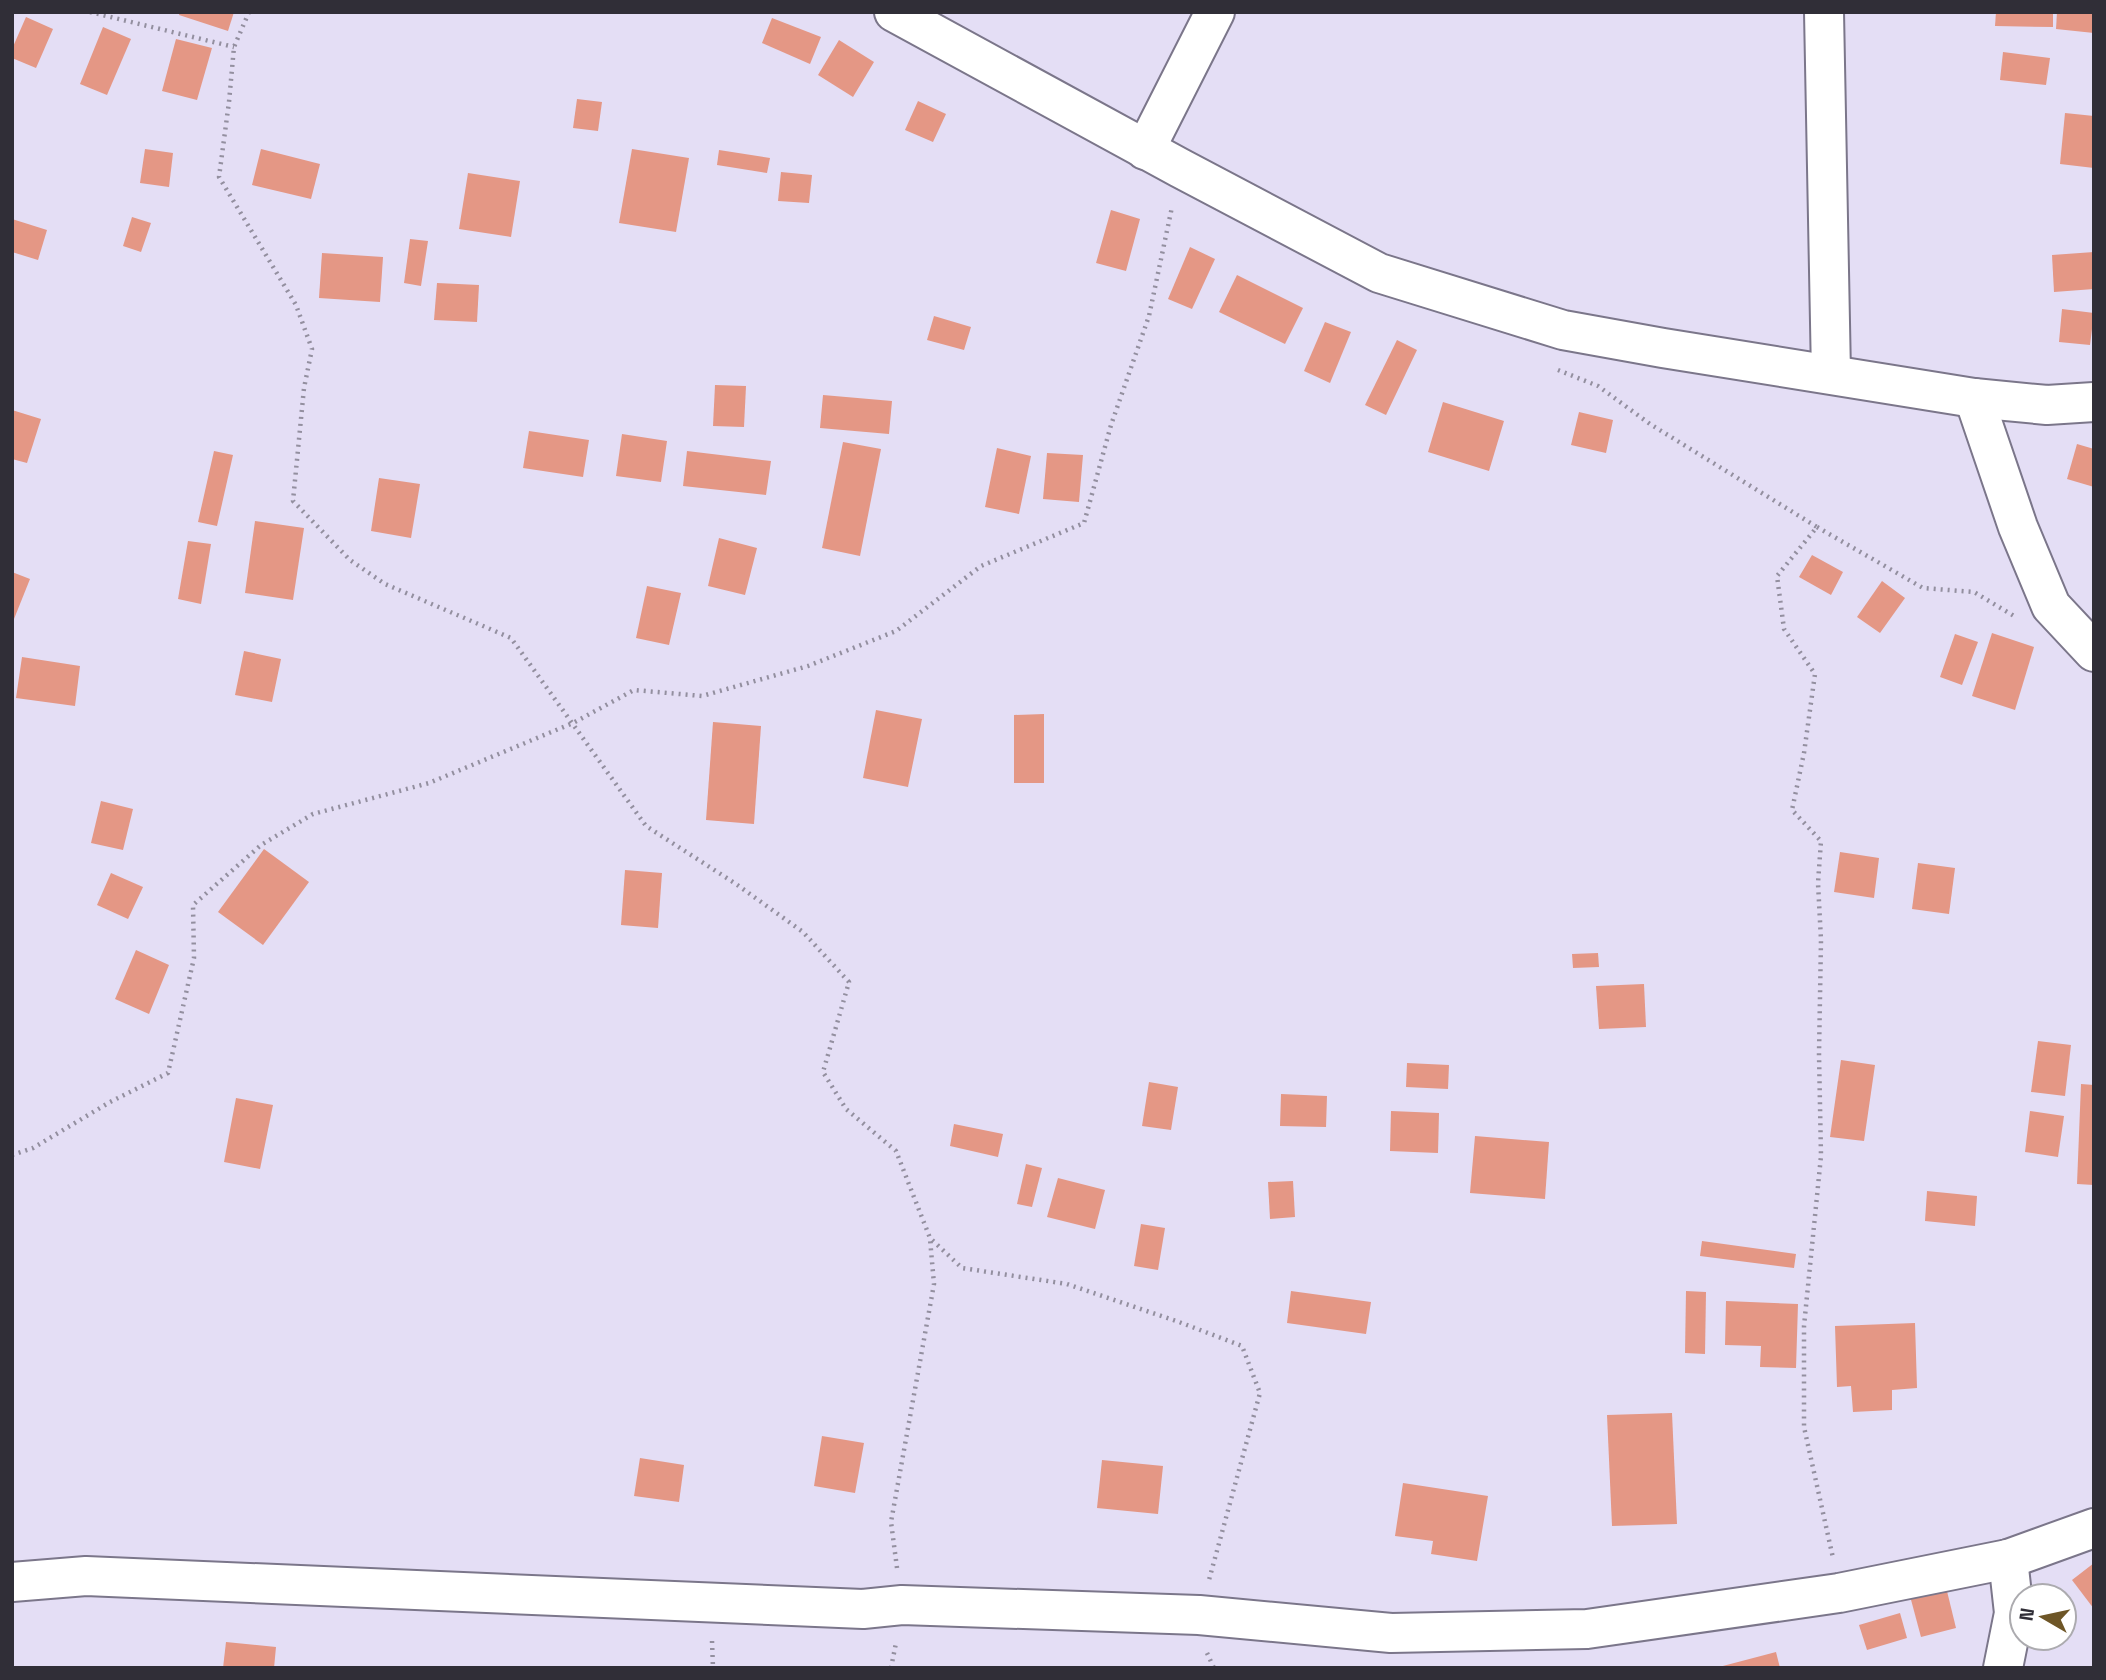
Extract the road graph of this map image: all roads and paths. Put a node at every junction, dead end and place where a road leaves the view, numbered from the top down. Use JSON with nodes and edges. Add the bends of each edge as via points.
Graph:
{"nodes":[{"id":1,"x":89,"y":12,"type":"edge"},
{"id":2,"x":248,"y":12,"type":"edge"},
{"id":3,"x":894,"y":12,"type":"edge"},
{"id":4,"x":1215,"y":12,"type":"edge"},
{"id":5,"x":1824,"y":12,"type":"edge"},
{"id":6,"x":234,"y":47,"type":"junction"},
{"id":7,"x":1145,"y":150,"type":"junction"},
{"id":8,"x":1180,"y":168,"type":"junction"},
{"id":9,"x":1563,"y":330,"type":"junction"},
{"id":10,"x":1831,"y":374,"type":"junction"},
{"id":11,"x":1974,"y":398,"type":"junction"},
{"id":12,"x":2094,"y":402,"type":"edge"},
{"id":13,"x":1817,"y":527,"type":"junction"},
{"id":14,"x":2018,"y":619,"type":"dead end"},
{"id":15,"x":2094,"y":652,"type":"edge"},
{"id":16,"x":573,"y":723,"type":"junction"},
{"id":17,"x":12,"y":1155,"type":"edge"},
{"id":18,"x":930,"y":1238,"type":"junction"},
{"id":19,"x":2094,"y":1528,"type":"edge"},
{"id":20,"x":2008,"y":1559,"type":"junction"},
{"id":21,"x":12,"y":1582,"type":"edge"},
{"id":22,"x":1839,"y":1593,"type":"junction"},
{"id":23,"x":902,"y":1605,"type":"junction"},
{"id":24,"x":1199,"y":1615,"type":"junction"},
{"id":25,"x":891,"y":1668,"type":"edge"},
{"id":26,"x":1214,"y":1668,"type":"edge"},
{"id":27,"x":2003,"y":1668,"type":"edge"}],
"edges":[{"from":1,"to":6,"type":"path"},
{"from":2,"to":6,"type":"path"},
{"from":3,"to":7,"type":"street"},
{"from":4,"to":7,"type":"street"},
{"from":5,"to":10,"type":"street"},
{"from":6,"to":16,"type":"path","via":[[219,177],[296,305],[312,349],[293,501],[350,560],[385,584],[511,638]]},
{"from":7,"to":8,"type":"street"},
{"from":8,"to":9,"type":"street","via":[[1379,273]]},
{"from":8,"to":16,"type":"path","via":[[1149,316],[1111,425],[1084,523],[981,566],[896,631],[808,666],[702,696],[634,690]]},
{"from":9,"to":10,"type":"street"},
{"from":9,"to":13,"type":"path","via":[[1558,370],[1598,386],[1650,424]]},
{"from":10,"to":11,"type":"street"},
{"from":11,"to":12,"type":"street","via":[[2047,405]]},
{"from":11,"to":15,"type":"street","via":[[2018,527],[2051,606]]},
{"from":13,"to":14,"type":"path","via":[[1923,588],[1974,592]]},
{"from":13,"to":22,"type":"path","via":[[1777,576],[1784,629],[1815,674],[1792,810],[1821,841],[1821,1156],[1804,1326],[1804,1427]]},
{"from":16,"to":17,"type":"path","via":[[429,783],[313,814],[261,845],[193,905],[194,958],[168,1073],[33,1148]]},
{"from":16,"to":18,"type":"path","via":[[646,826],[803,932],[849,982],[823,1072],[846,1109],[897,1151]]},
{"from":18,"to":23,"type":"path","via":[[934,1284],[891,1522]]},
{"from":18,"to":24,"type":"path","via":[[962,1268],[1067,1284],[1242,1346],[1260,1393]]},
{"from":19,"to":20,"type":"street"},
{"from":20,"to":22,"type":"street"},
{"from":20,"to":27,"type":"street","via":[[2014,1613]]},
{"from":21,"to":23,"type":"street","via":[[86,1576],[863,1609]]},
{"from":22,"to":24,"type":"street","via":[[1587,1629],[1391,1633]]},
{"from":23,"to":24,"type":"street"},
{"from":23,"to":25,"type":"path"},
{"from":24,"to":26,"type":"path"}]}
